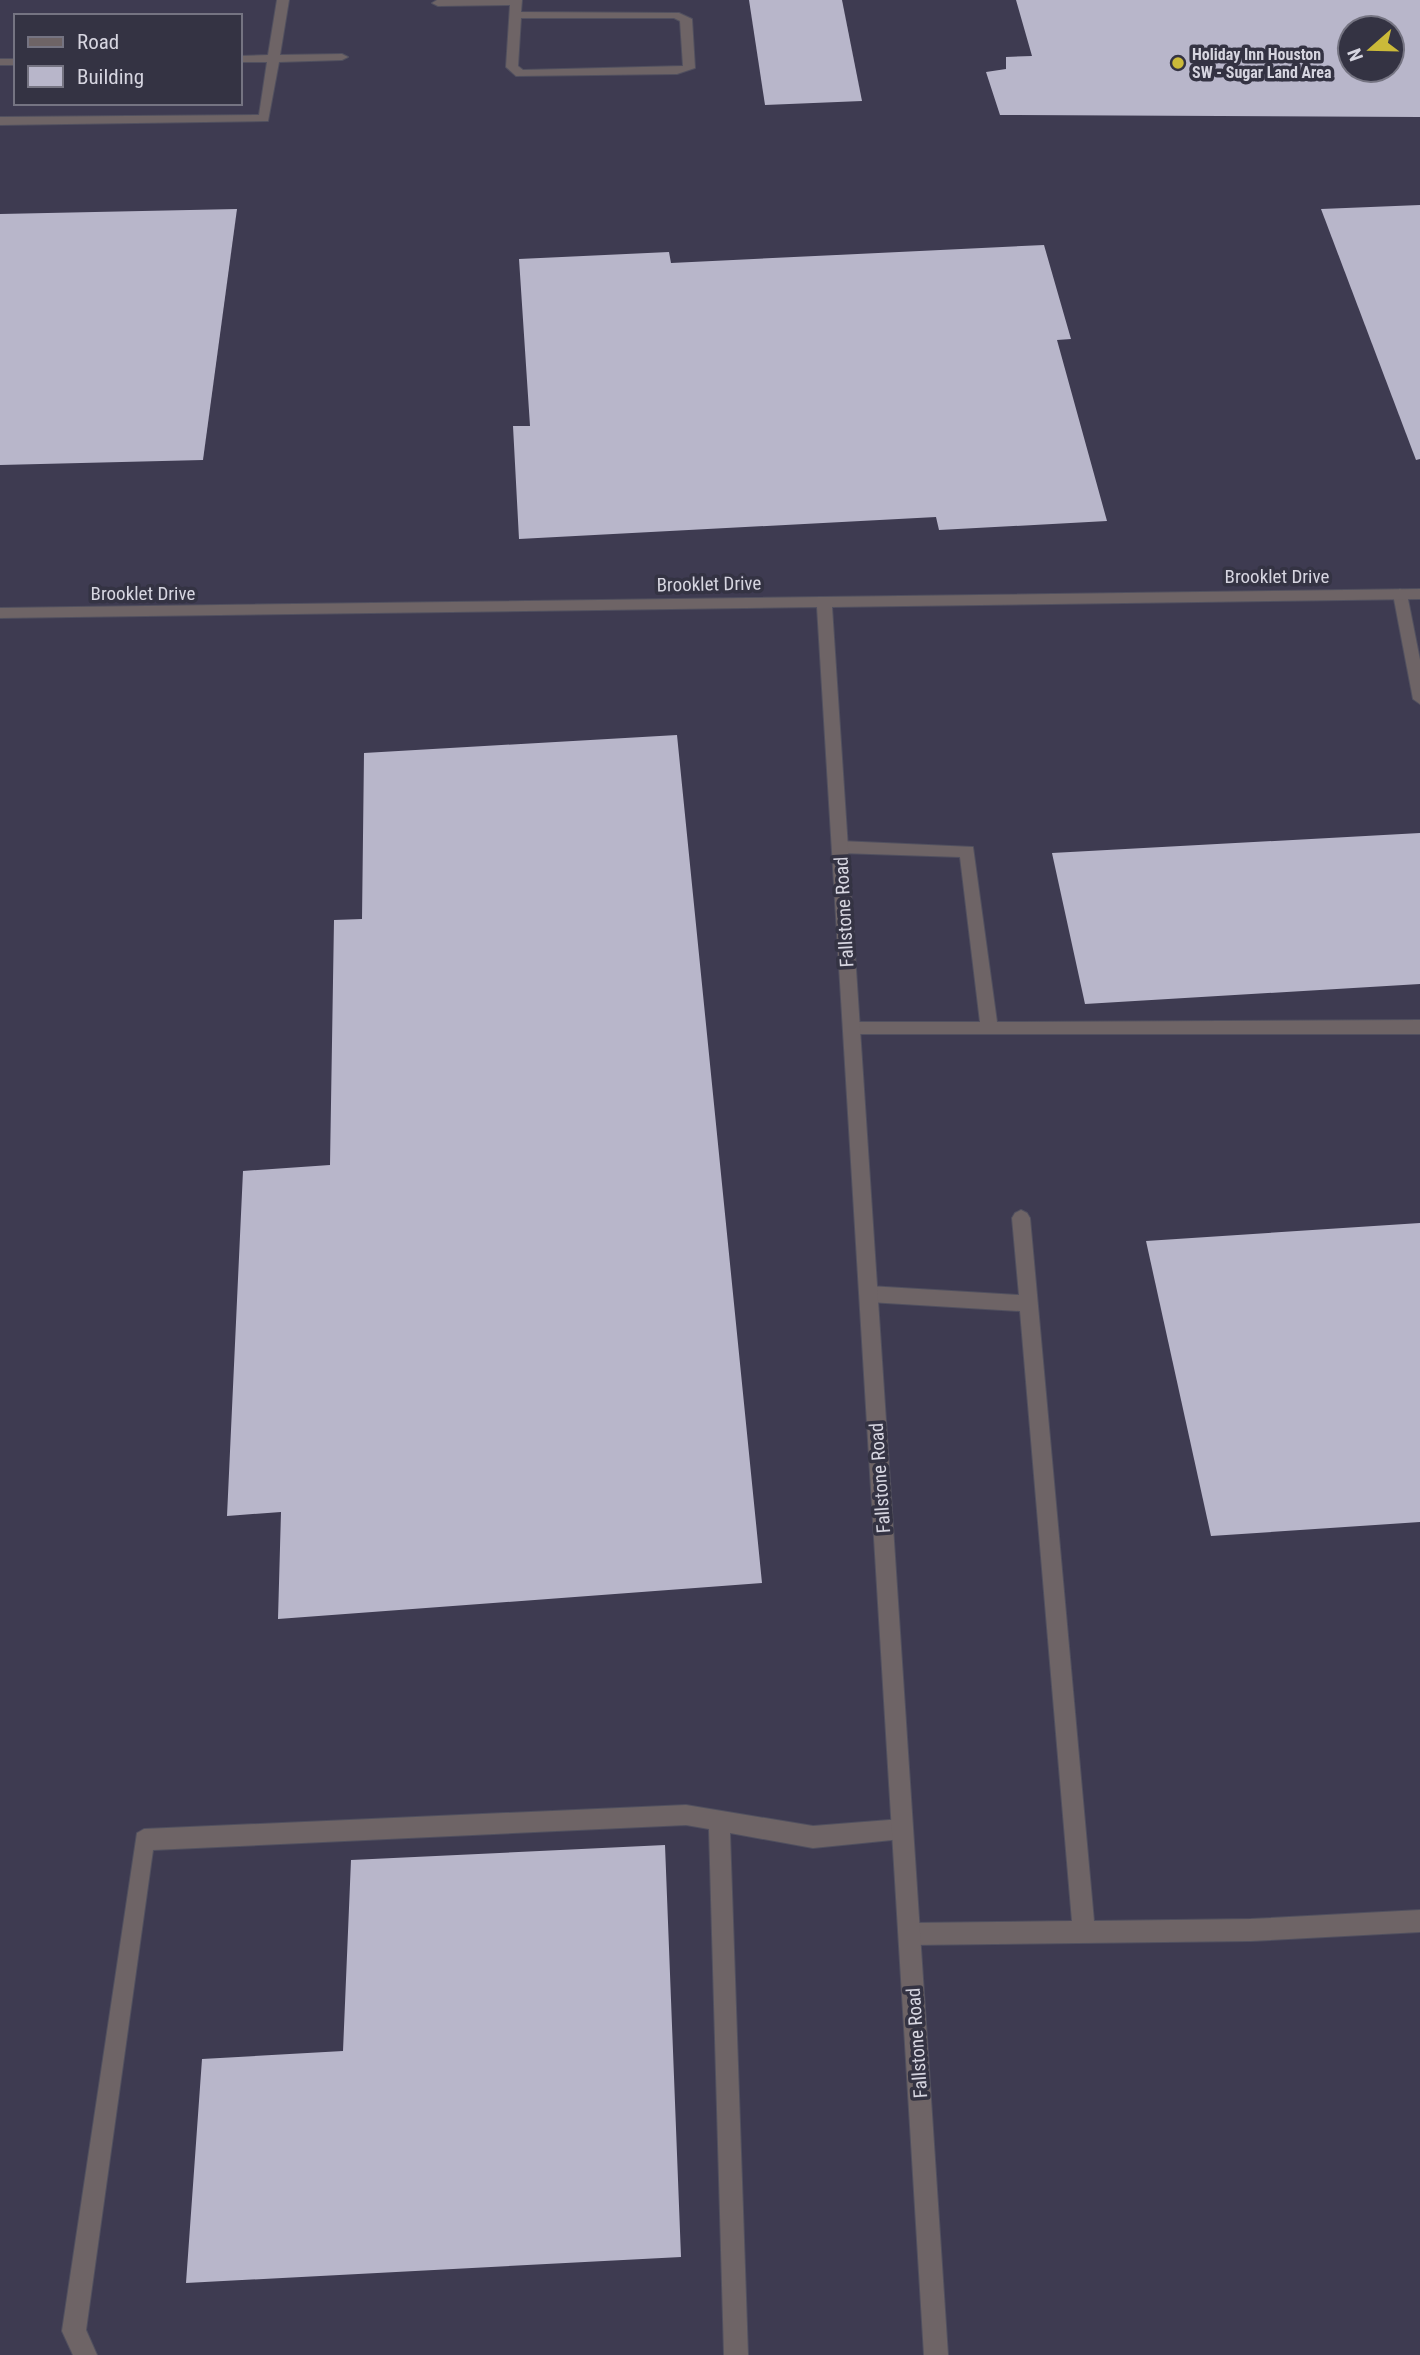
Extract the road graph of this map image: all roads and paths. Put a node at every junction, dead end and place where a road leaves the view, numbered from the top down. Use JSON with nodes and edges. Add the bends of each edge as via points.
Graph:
{"nodes":[{"id":1,"x":283,"y":0,"type":"edge"},
{"id":2,"x":516,"y":1,"type":"edge"},
{"id":3,"x":438,"y":3,"type":"dead end"},
{"id":4,"x":515,"y":15,"type":"junction"},
{"id":5,"x":342,"y":57,"type":"dead end"},
{"id":6,"x":274,"y":58,"type":"junction"},
{"id":7,"x":242,"y":59,"type":"edge"},
{"id":8,"x":0,"y":121,"type":"edge"},
{"id":9,"x":1400,"y":594,"type":"junction"},
{"id":10,"x":1420,"y":594,"type":"edge"},
{"id":11,"x":824,"y":600,"type":"junction"},
{"id":12,"x":0,"y":613,"type":"edge"},
{"id":13,"x":1420,"y":699,"type":"edge"},
{"id":14,"x":840,"y":847,"type":"junction"},
{"id":15,"x":1420,"y":1027,"type":"edge"},
{"id":16,"x":989,"y":1028,"type":"junction"},
{"id":17,"x":851,"y":1029,"type":"junction"},
{"id":18,"x":1021,"y":1218,"type":"dead end"},
{"id":19,"x":869,"y":1294,"type":"junction"},
{"id":20,"x":1029,"y":1304,"type":"junction"},
{"id":21,"x":719,"y":1821,"type":"junction"},
{"id":22,"x":902,"y":1829,"type":"junction"},
{"id":23,"x":1420,"y":1921,"type":"edge"},
{"id":24,"x":1084,"y":1931,"type":"junction"},
{"id":25,"x":910,"y":1934,"type":"junction"},
{"id":26,"x":85,"y":2355,"type":"edge"},
{"id":27,"x":736,"y":2355,"type":"edge"},
{"id":28,"x":936,"y":2355,"type":"edge"}],
"edges":[{"from":1,"to":6,"type":"street"},
{"from":2,"to":3,"type":"street"},
{"from":2,"to":4,"type":"street"},
{"from":4,"to":4,"type":"street","via":[[512,67],[520,74],[689,68],[686,19],[675,15]]},
{"from":5,"to":6,"type":"street"},
{"from":6,"to":7,"type":"street"},
{"from":6,"to":8,"type":"street","via":[[264,118]]},
{"from":9,"to":10,"type":"street","name":"Brooklet Drive"},
{"from":9,"to":11,"type":"street","name":"Brooklet Drive"},
{"from":9,"to":13,"type":"street"},
{"from":11,"to":12,"type":"street","name":"Brooklet Drive","via":[[414,610]]},
{"from":11,"to":14,"type":"street","name":"Fallstone Road"},
{"from":14,"to":16,"type":"street","via":[[967,851]]},
{"from":14,"to":17,"type":"street","name":"Fallstone Road"},
{"from":15,"to":16,"type":"street"},
{"from":16,"to":17,"type":"street"},
{"from":17,"to":19,"type":"street","name":"Fallstone Road"},
{"from":18,"to":20,"type":"street"},
{"from":19,"to":20,"type":"street"},
{"from":19,"to":22,"type":"street","name":"Fallstone Road"},
{"from":20,"to":24,"type":"street"},
{"from":21,"to":22,"type":"street","via":[[813,1837]]},
{"from":21,"to":26,"type":"street","via":[[686,1815],[144,1840],[74,2331]]},
{"from":21,"to":27,"type":"street"},
{"from":22,"to":25,"type":"street","name":"Fallstone Road"},
{"from":23,"to":24,"type":"street","via":[[1251,1930]]},
{"from":24,"to":25,"type":"street"},
{"from":25,"to":28,"type":"street","name":"Fallstone Road"}]}
